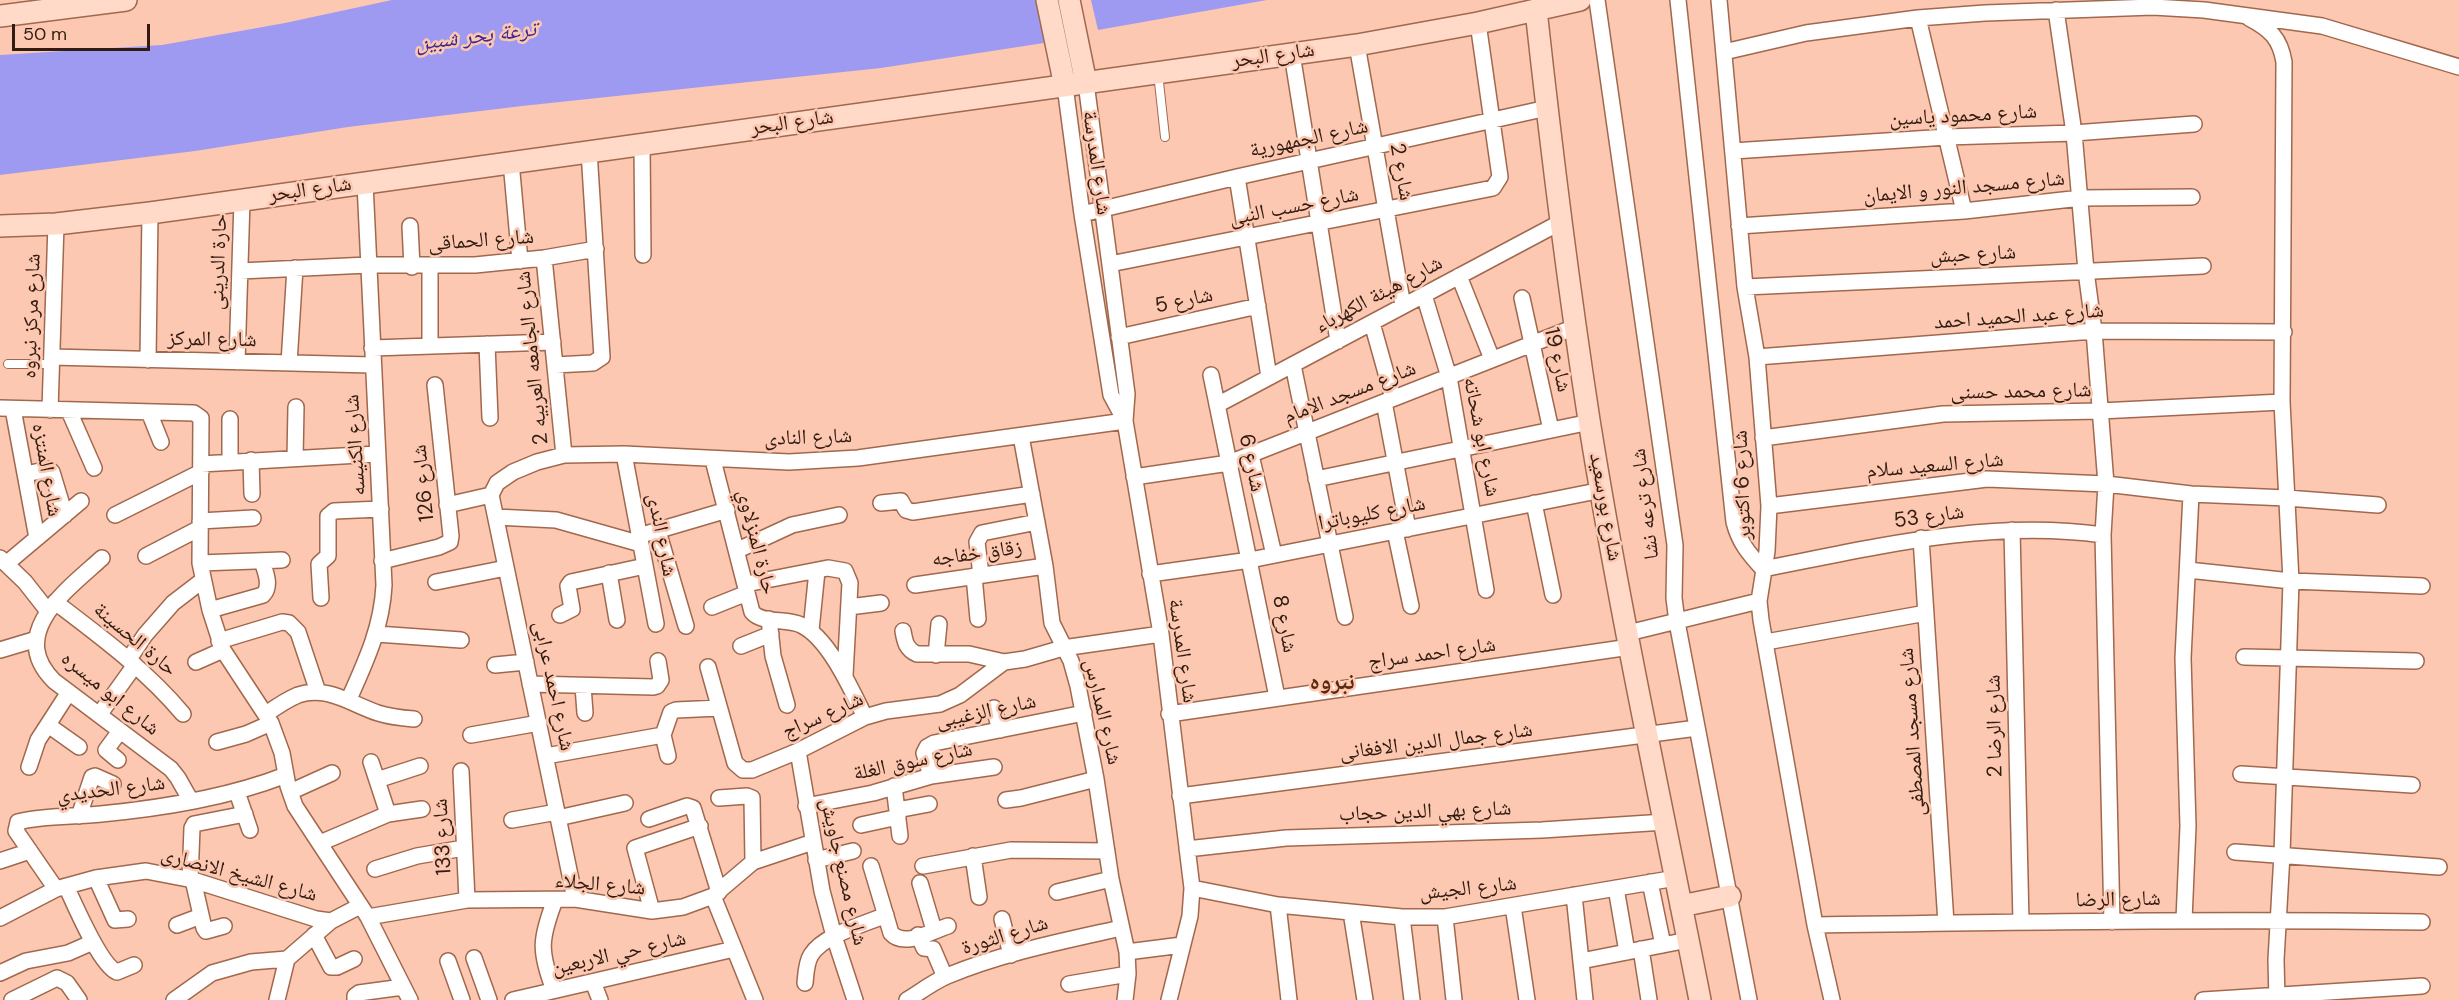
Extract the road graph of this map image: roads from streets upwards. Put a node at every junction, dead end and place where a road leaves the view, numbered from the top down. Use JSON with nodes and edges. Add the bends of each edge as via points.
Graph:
{"nodes":[{"id":1,"x":126,"y":0,"type":"edge"},
{"id":2,"x":1047,"y":0,"type":"edge"},
{"id":3,"x":1069,"y":0,"type":"edge"},
{"id":4,"x":1580,"y":0,"type":"edge"},
{"id":5,"x":1597,"y":0,"type":"edge"},
{"id":6,"x":1678,"y":0,"type":"edge"},
{"id":7,"x":1719,"y":0,"type":"edge"},
{"id":8,"x":1536,"y":10,"type":"junction"},
{"id":9,"x":2056,"y":10,"type":"junction"},
{"id":10,"x":0,"y":16,"type":"edge"},
{"id":11,"x":1918,"y":18,"type":"junction"},
{"id":12,"x":2249,"y":18,"type":"junction"},
{"id":13,"x":1478,"y":23,"type":"junction"},
{"id":14,"x":1357,"y":45,"type":"junction"},
{"id":15,"x":1724,"y":52,"type":"junction"},
{"id":16,"x":1292,"y":54,"type":"junction"},
{"id":17,"x":1071,"y":55,"type":"junction"},
{"id":18,"x":2459,"y":67,"type":"edge"},
{"id":19,"x":1075,"y":84,"type":"junction"},
{"id":20,"x":1547,"y":108,"type":"junction"},
{"id":21,"x":1492,"y":120,"type":"junction"},
{"id":22,"x":2194,"y":124,"type":"dead end"},
{"id":23,"x":2074,"y":133,"type":"junction"},
{"id":24,"x":1947,"y":137,"type":"junction"},
{"id":25,"x":642,"y":144,"type":"junction"},
{"id":26,"x":1375,"y":146,"type":"junction"},
{"id":27,"x":1733,"y":150,"type":"junction"},
{"id":28,"x":589,"y":151,"type":"junction"},
{"id":29,"x":1309,"y":161,"type":"junction"},
{"id":30,"x":511,"y":162,"type":"junction"},
{"id":31,"x":1237,"y":177,"type":"junction"},
{"id":32,"x":365,"y":183,"type":"junction"},
{"id":33,"x":2081,"y":198,"type":"junction"},
{"id":34,"x":2192,"y":198,"type":"dead end"},
{"id":35,"x":242,"y":200,"type":"junction"},
{"id":36,"x":1103,"y":209,"type":"junction"},
{"id":37,"x":1386,"y":210,"type":"junction"},
{"id":38,"x":1964,"y":212,"type":"junction"},
{"id":39,"x":150,"y":213,"type":"junction"},
{"id":40,"x":1082,"y":214,"type":"junction"},
{"id":41,"x":1562,"y":222,"type":"junction"},
{"id":42,"x":56,"y":224,"type":"junction"},
{"id":43,"x":1319,"y":224,"type":"junction"},
{"id":44,"x":0,"y":226,"type":"edge"},
{"id":45,"x":410,"y":226,"type":"dead end"},
{"id":46,"x":1739,"y":226,"type":"junction"},
{"id":47,"x":1247,"y":237,"type":"junction"},
{"id":48,"x":596,"y":249,"type":"junction"},
{"id":49,"x":643,"y":255,"type":"dead end"},
{"id":50,"x":544,"y":258,"type":"junction"},
{"id":51,"x":520,"y":261,"type":"junction"},
{"id":52,"x":1110,"y":264,"type":"junction"},
{"id":53,"x":368,"y":265,"type":"junction"},
{"id":54,"x":2203,"y":266,"type":"dead end"},
{"id":55,"x":412,"y":267,"type":"junction"},
{"id":56,"x":430,"y":267,"type":"junction"},
{"id":57,"x":295,"y":268,"type":"junction"},
{"id":58,"x":240,"y":270,"type":"junction"},
{"id":59,"x":2086,"y":270,"type":"junction"},
{"id":60,"x":1459,"y":276,"type":"junction"},
{"id":61,"x":1745,"y":287,"type":"junction"},
{"id":62,"x":1424,"y":295,"type":"junction"},
{"id":63,"x":1522,"y":298,"type":"dead end"},
{"id":64,"x":1258,"y":306,"type":"junction"},
{"id":65,"x":1403,"y":306,"type":"junction"},
{"id":66,"x":1372,"y":323,"type":"junction"},
{"id":67,"x":1575,"y":327,"type":"junction"},
{"id":68,"x":2094,"y":332,"type":"junction"},
{"id":69,"x":2284,"y":333,"type":"junction"},
{"id":70,"x":1119,"y":337,"type":"junction"},
{"id":71,"x":1338,"y":341,"type":"junction"},
{"id":72,"x":553,"y":342,"type":"junction"},
{"id":73,"x":487,"y":344,"type":"junction"},
{"id":74,"x":1532,"y":344,"type":"junction"},
{"id":75,"x":430,"y":346,"type":"junction"},
{"id":76,"x":372,"y":348,"type":"junction"},
{"id":77,"x":1757,"y":357,"type":"junction"},
{"id":78,"x":1492,"y":359,"type":"junction"},
{"id":79,"x":148,"y":360,"type":"junction"},
{"id":80,"x":51,"y":361,"type":"junction"},
{"id":81,"x":237,"y":362,"type":"junction"},
{"id":82,"x":289,"y":363,"type":"junction"},
{"id":83,"x":372,"y":365,"type":"junction"},
{"id":84,"x":555,"y":365,"type":"junction"},
{"id":85,"x":1293,"y":365,"type":"junction"},
{"id":86,"x":1211,"y":375,"type":"dead end"},
{"id":87,"x":1449,"y":377,"type":"junction"},
{"id":88,"x":1269,"y":378,"type":"junction"},
{"id":89,"x":435,"y":385,"type":"dead end"},
{"id":90,"x":1389,"y":400,"type":"junction"},
{"id":91,"x":2282,"y":402,"type":"junction"},
{"id":92,"x":1217,"y":405,"type":"junction"},
{"id":93,"x":296,"y":407,"type":"dead end"},
{"id":94,"x":7,"y":409,"type":"edge"},
{"id":95,"x":50,"y":410,"type":"junction"},
{"id":96,"x":69,"y":411,"type":"junction"},
{"id":97,"x":2100,"y":411,"type":"junction"},
{"id":98,"x":149,"y":412,"type":"junction"},
{"id":99,"x":490,"y":418,"type":"dead end"},
{"id":100,"x":231,"y":419,"type":"dead end"},
{"id":101,"x":1125,"y":421,"type":"junction"},
{"id":102,"x":1590,"y":422,"type":"junction"},
{"id":103,"x":1551,"y":430,"type":"junction"},
{"id":104,"x":1307,"y":432,"type":"junction"},
{"id":105,"x":1021,"y":436,"type":"junction"},
{"id":106,"x":1763,"y":438,"type":"junction"},
{"id":107,"x":161,"y":442,"type":"dead end"},
{"id":108,"x":1462,"y":448,"type":"junction"},
{"id":109,"x":377,"y":454,"type":"junction"},
{"id":110,"x":624,"y":454,"type":"junction"},
{"id":111,"x":564,"y":455,"type":"junction"},
{"id":112,"x":1251,"y":455,"type":"junction"},
{"id":113,"x":295,"y":458,"type":"junction"},
{"id":114,"x":251,"y":460,"type":"junction"},
{"id":115,"x":713,"y":460,"type":"junction"},
{"id":116,"x":230,"y":462,"type":"junction"},
{"id":117,"x":1395,"y":462,"type":"junction"},
{"id":118,"x":1229,"y":463,"type":"junction"},
{"id":119,"x":94,"y":468,"type":"dead end"},
{"id":120,"x":201,"y":468,"type":"junction"},
{"id":121,"x":26,"y":474,"type":"junction"},
{"id":122,"x":1134,"y":477,"type":"junction"},
{"id":123,"x":1316,"y":479,"type":"junction"},
{"id":124,"x":2106,"y":484,"type":"junction"},
{"id":125,"x":494,"y":489,"type":"junction"},
{"id":126,"x":1602,"y":490,"type":"junction"},
{"id":127,"x":252,"y":494,"type":"dead end"},
{"id":128,"x":1032,"y":494,"type":"junction"},
{"id":129,"x":2191,"y":494,"type":"junction"},
{"id":130,"x":2287,"y":498,"type":"junction"},
{"id":131,"x":81,"y":501,"type":"dead end"},
{"id":132,"x":881,"y":503,"type":"dead end"},
{"id":133,"x":1534,"y":503,"type":"junction"},
{"id":134,"x":447,"y":505,"type":"junction"},
{"id":135,"x":2378,"y":505,"type":"dead end"},
{"id":136,"x":1769,"y":506,"type":"junction"},
{"id":137,"x":381,"y":509,"type":"junction"},
{"id":138,"x":727,"y":510,"type":"junction"},
{"id":139,"x":65,"y":515,"type":"junction"},
{"id":140,"x":115,"y":515,"type":"dead end"},
{"id":141,"x":839,"y":515,"type":"dead end"},
{"id":142,"x":1474,"y":515,"type":"junction"},
{"id":143,"x":496,"y":517,"type":"junction"},
{"id":144,"x":253,"y":518,"type":"dead end"},
{"id":145,"x":1037,"y":522,"type":"junction"},
{"id":146,"x":200,"y":525,"type":"junction"},
{"id":147,"x":1401,"y":530,"type":"junction"},
{"id":148,"x":2012,"y":530,"type":"junction"},
{"id":149,"x":658,"y":531,"type":"junction"},
{"id":150,"x":2103,"y":535,"type":"junction"},
{"id":151,"x":37,"y":538,"type":"junction"},
{"id":152,"x":1921,"y":538,"type":"junction"},
{"id":153,"x":640,"y":540,"type":"junction"},
{"id":154,"x":1330,"y":544,"type":"junction"},
{"id":155,"x":738,"y":550,"type":"junction"},
{"id":156,"x":1274,"y":555,"type":"junction"},
{"id":157,"x":146,"y":556,"type":"dead end"},
{"id":158,"x":102,"y":558,"type":"dead end"},
{"id":159,"x":282,"y":560,"type":"dead end"},
{"id":160,"x":1250,"y":560,"type":"junction"},
{"id":161,"x":3,"y":561,"type":"edge"},
{"id":162,"x":262,"y":561,"type":"junction"},
{"id":163,"x":382,"y":561,"type":"junction"},
{"id":164,"x":200,"y":563,"type":"junction"},
{"id":165,"x":645,"y":566,"type":"junction"},
{"id":166,"x":1045,"y":566,"type":"junction"},
{"id":167,"x":506,"y":568,"type":"junction"},
{"id":168,"x":1763,"y":569,"type":"junction"},
{"id":169,"x":2188,"y":570,"type":"junction"},
{"id":170,"x":817,"y":571,"type":"junction"},
{"id":171,"x":609,"y":573,"type":"junction"},
{"id":172,"x":1150,"y":574,"type":"junction"},
{"id":173,"x":977,"y":576,"type":"junction"},
{"id":174,"x":203,"y":580,"type":"junction"},
{"id":175,"x":2291,"y":581,"type":"junction"},
{"id":176,"x":436,"y":582,"type":"dead end"},
{"id":177,"x":915,"y":585,"type":"dead end"},
{"id":178,"x":2421,"y":586,"type":"dead end"},
{"id":179,"x":747,"y":589,"type":"junction"},
{"id":180,"x":1486,"y":590,"type":"dead end"},
{"id":181,"x":1553,"y":595,"type":"dead end"},
{"id":182,"x":321,"y":598,"type":"dead end"},
{"id":183,"x":1759,"y":601,"type":"junction"},
{"id":184,"x":881,"y":603,"type":"dead end"},
{"id":185,"x":51,"y":606,"type":"junction"},
{"id":186,"x":1411,"y":606,"type":"dead end"},
{"id":187,"x":712,"y":607,"type":"dead end"},
{"id":188,"x":849,"y":608,"type":"junction"},
{"id":189,"x":210,"y":610,"type":"junction"},
{"id":190,"x":1926,"y":613,"type":"junction"},
{"id":191,"x":560,"y":615,"type":"dead end"},
{"id":192,"x":1345,"y":617,"type":"dead end"},
{"id":193,"x":978,"y":619,"type":"dead end"},
{"id":194,"x":617,"y":620,"type":"dead end"},
{"id":195,"x":1677,"y":622,"type":"junction"},
{"id":196,"x":656,"y":624,"type":"dead end"},
{"id":197,"x":939,"y":624,"type":"dead end"},
{"id":198,"x":686,"y":626,"type":"dead end"},
{"id":199,"x":770,"y":626,"type":"junction"},
{"id":200,"x":811,"y":630,"type":"junction"},
{"id":201,"x":903,"y":631,"type":"dead end"},
{"id":202,"x":377,"y":634,"type":"junction"},
{"id":203,"x":1161,"y":634,"type":"junction"},
{"id":204,"x":37,"y":639,"type":"junction"},
{"id":205,"x":461,"y":640,"type":"dead end"},
{"id":206,"x":1629,"y":640,"type":"junction"},
{"id":207,"x":1766,"y":642,"type":"junction"},
{"id":208,"x":221,"y":645,"type":"junction"},
{"id":209,"x":741,"y":646,"type":"dead end"},
{"id":210,"x":1063,"y":648,"type":"junction"},
{"id":211,"x":0,"y":650,"type":"edge"},
{"id":212,"x":936,"y":654,"type":"junction"},
{"id":213,"x":2244,"y":657,"type":"dead end"},
{"id":214,"x":2289,"y":659,"type":"junction"},
{"id":215,"x":658,"y":661,"type":"dead end"},
{"id":216,"x":2416,"y":661,"type":"dead end"},
{"id":217,"x":132,"y":662,"type":"junction"},
{"id":218,"x":196,"y":662,"type":"dead end"},
{"id":219,"x":526,"y":662,"type":"junction"},
{"id":220,"x":1004,"y":662,"type":"junction"},
{"id":221,"x":495,"y":665,"type":"dead end"},
{"id":222,"x":708,"y":667,"type":"dead end"},
{"id":223,"x":845,"y":675,"type":"junction"},
{"id":224,"x":530,"y":684,"type":"junction"},
{"id":225,"x":583,"y":686,"type":"junction"},
{"id":226,"x":69,"y":692,"type":"junction"},
{"id":227,"x":318,"y":692,"type":"junction"},
{"id":228,"x":1277,"y":697,"type":"junction"},
{"id":229,"x":349,"y":699,"type":"junction"},
{"id":230,"x":786,"y":705,"type":"dead end"},
{"id":231,"x":719,"y":708,"type":"junction"},
{"id":232,"x":993,"y":708,"type":"dead end"},
{"id":233,"x":1084,"y":712,"type":"junction"},
{"id":234,"x":585,"y":713,"type":"dead end"},
{"id":235,"x":183,"y":714,"type":"dead end"},
{"id":236,"x":1169,"y":714,"type":"junction"},
{"id":237,"x":99,"y":715,"type":"junction"},
{"id":238,"x":865,"y":717,"type":"junction"},
{"id":239,"x":268,"y":719,"type":"junction"},
{"id":240,"x":414,"y":719,"type":"dead end"},
{"id":241,"x":539,"y":723,"type":"junction"},
{"id":242,"x":48,"y":725,"type":"junction"},
{"id":243,"x":1697,"y":728,"type":"junction"},
{"id":244,"x":1000,"y":730,"type":"junction"},
{"id":245,"x":120,"y":731,"type":"junction"},
{"id":246,"x":471,"y":735,"type":"dead end"},
{"id":247,"x":663,"y":735,"type":"junction"},
{"id":248,"x":1648,"y":736,"type":"junction"},
{"id":249,"x":217,"y":742,"type":"dead end"},
{"id":250,"x":80,"y":747,"type":"dead end"},
{"id":251,"x":798,"y":751,"type":"junction"},
{"id":252,"x":546,"y":756,"type":"junction"},
{"id":253,"x":668,"y":756,"type":"dead end"},
{"id":254,"x":118,"y":760,"type":"dead end"},
{"id":255,"x":371,"y":762,"type":"dead end"},
{"id":256,"x":420,"y":766,"type":"dead end"},
{"id":257,"x":29,"y":767,"type":"dead end"},
{"id":258,"x":994,"y":767,"type":"dead end"},
{"id":259,"x":461,"y":771,"type":"dead end"},
{"id":260,"x":333,"y":773,"type":"dead end"},
{"id":261,"x":2241,"y":774,"type":"dead end"},
{"id":262,"x":286,"y":775,"type":"junction"},
{"id":263,"x":931,"y":776,"type":"junction"},
{"id":264,"x":2283,"y":777,"type":"junction"},
{"id":265,"x":1096,"y":779,"type":"junction"},
{"id":266,"x":377,"y":780,"type":"junction"},
{"id":267,"x":113,"y":784,"type":"dead end"},
{"id":268,"x":2412,"y":785,"type":"dead end"},
{"id":269,"x":894,"y":786,"type":"junction"},
{"id":270,"x":237,"y":792,"type":"junction"},
{"id":271,"x":290,"y":792,"type":"junction"},
{"id":272,"x":1180,"y":796,"type":"junction"},
{"id":273,"x":719,"y":798,"type":"dead end"},
{"id":274,"x":1006,"y":800,"type":"dead end"},
{"id":275,"x":191,"y":801,"type":"junction"},
{"id":276,"x":626,"y":803,"type":"dead end"},
{"id":277,"x":929,"y":804,"type":"dead end"},
{"id":278,"x":806,"y":806,"type":"junction"},
{"id":279,"x":422,"y":809,"type":"dead end"},
{"id":280,"x":245,"y":814,"type":"junction"},
{"id":281,"x":388,"y":814,"type":"junction"},
{"id":282,"x":897,"y":814,"type":"junction"},
{"id":283,"x":558,"y":815,"type":"junction"},
{"id":284,"x":80,"y":816,"type":"junction"},
{"id":285,"x":650,"y":819,"type":"dead end"},
{"id":286,"x":512,"y":820,"type":"dead end"},
{"id":287,"x":1665,"y":822,"type":"junction"},
{"id":288,"x":861,"y":825,"type":"dead end"},
{"id":289,"x":699,"y":826,"type":"junction"},
{"id":290,"x":250,"y":830,"type":"dead end"},
{"id":291,"x":900,"y":836,"type":"dead end"},
{"id":292,"x":813,"y":842,"type":"junction"},
{"id":293,"x":320,"y":843,"type":"junction"},
{"id":294,"x":464,"y":848,"type":"junction"},
{"id":295,"x":1187,"y":849,"type":"junction"},
{"id":296,"x":30,"y":851,"type":"junction"},
{"id":297,"x":853,"y":851,"type":"dead end"},
{"id":298,"x":1107,"y":851,"type":"junction"},
{"id":299,"x":2235,"y":852,"type":"dead end"},
{"id":300,"x":2282,"y":854,"type":"junction"},
{"id":301,"x":973,"y":856,"type":"junction"},
{"id":302,"x":816,"y":860,"type":"junction"},
{"id":303,"x":0,"y":861,"type":"edge"},
{"id":304,"x":753,"y":862,"type":"junction"},
{"id":305,"x":871,"y":866,"type":"dead end"},
{"id":306,"x":923,"y":866,"type":"dead end"},
{"id":307,"x":2439,"y":867,"type":"dead end"},
{"id":308,"x":375,"y":869,"type":"dead end"},
{"id":309,"x":96,"y":878,"type":"junction"},
{"id":310,"x":1676,"y":878,"type":"junction"},
{"id":311,"x":1111,"y":879,"type":"junction"},
{"id":312,"x":191,"y":880,"type":"junction"},
{"id":313,"x":1650,"y":882,"type":"junction"},
{"id":314,"x":920,"y":884,"type":"dead end"},
{"id":315,"x":61,"y":888,"type":"junction"},
{"id":316,"x":1192,"y":888,"type":"junction"},
{"id":317,"x":1616,"y":888,"type":"junction"},
{"id":318,"x":1057,"y":892,"type":"dead end"},
{"id":319,"x":716,"y":894,"type":"junction"},
{"id":320,"x":1574,"y":896,"type":"junction"},
{"id":321,"x":1730,"y":896,"type":"junction"},
{"id":322,"x":979,"y":897,"type":"dead end"},
{"id":323,"x":575,"y":899,"type":"junction"},
{"id":324,"x":467,"y":900,"type":"junction"},
{"id":325,"x":555,"y":900,"type":"junction"},
{"id":326,"x":1278,"y":905,"type":"junction"},
{"id":327,"x":1513,"y":906,"type":"junction"},
{"id":328,"x":1681,"y":906,"type":"junction"},
{"id":329,"x":652,"y":911,"type":"junction"},
{"id":330,"x":364,"y":912,"type":"junction"},
{"id":331,"x":1351,"y":912,"type":"junction"},
{"id":332,"x":886,"y":915,"type":"junction"},
{"id":333,"x":201,"y":916,"type":"junction"},
{"id":334,"x":1401,"y":917,"type":"junction"},
{"id":335,"x":1445,"y":917,"type":"junction"},
{"id":336,"x":0,"y":918,"type":"edge"},
{"id":337,"x":128,"y":919,"type":"dead end"},
{"id":338,"x":1002,"y":919,"type":"dead end"},
{"id":339,"x":2184,"y":920,"type":"junction"},
{"id":340,"x":2278,"y":920,"type":"junction"},
{"id":341,"x":332,"y":921,"type":"junction"},
{"id":342,"x":2021,"y":922,"type":"junction"},
{"id":343,"x":2112,"y":922,"type":"junction"},
{"id":344,"x":2422,"y":922,"type":"dead end"},
{"id":345,"x":1946,"y":923,"type":"junction"},
{"id":346,"x":177,"y":925,"type":"dead end"},
{"id":347,"x":1815,"y":925,"type":"junction"},
{"id":348,"x":224,"y":926,"type":"dead end"},
{"id":349,"x":1121,"y":928,"type":"junction"},
{"id":350,"x":314,"y":935,"type":"junction"},
{"id":351,"x":918,"y":935,"type":"junction"},
{"id":352,"x":834,"y":936,"type":"junction"},
{"id":353,"x":1688,"y":940,"type":"junction"},
{"id":354,"x":93,"y":942,"type":"junction"},
{"id":355,"x":1182,"y":945,"type":"junction"},
{"id":356,"x":1663,"y":945,"type":"junction"},
{"id":357,"x":734,"y":949,"type":"junction"},
{"id":358,"x":1634,"y":950,"type":"junction"},
{"id":359,"x":1127,"y":952,"type":"junction"},
{"id":360,"x":1011,"y":955,"type":"junction"},
{"id":361,"x":474,"y":958,"type":"dead end"},
{"id":362,"x":287,"y":959,"type":"junction"},
{"id":363,"x":354,"y":959,"type":"dead end"},
{"id":364,"x":448,"y":961,"type":"dead end"},
{"id":365,"x":1581,"y":961,"type":"junction"},
{"id":366,"x":134,"y":965,"type":"dead end"},
{"id":367,"x":0,"y":973,"type":"edge"},
{"id":368,"x":1128,"y":974,"type":"junction"},
{"id":369,"x":945,"y":977,"type":"junction"},
{"id":370,"x":593,"y":982,"type":"junction"},
{"id":371,"x":806,"y":983,"type":"dead end"},
{"id":372,"x":1069,"y":984,"type":"dead end"},
{"id":373,"x":2422,"y":986,"type":"dead end"},
{"id":374,"x":554,"y":990,"type":"junction"},
{"id":375,"x":406,"y":993,"type":"edge"},
{"id":376,"x":534,"y":998,"type":"edge"},
{"id":377,"x":2277,"y":998,"type":"edge"},
{"id":378,"x":12,"y":1000,"type":"edge"},
{"id":379,"x":79,"y":1000,"type":"edge"},
{"id":380,"x":174,"y":1000,"type":"edge"},
{"id":381,"x":277,"y":1000,"type":"edge"},
{"id":382,"x":355,"y":1000,"type":"edge"},
{"id":383,"x":462,"y":1000,"type":"edge"},
{"id":384,"x":489,"y":1000,"type":"edge"},
{"id":385,"x":513,"y":1000,"type":"edge"},
{"id":386,"x":600,"y":1000,"type":"edge"},
{"id":387,"x":755,"y":1000,"type":"edge"},
{"id":388,"x":855,"y":1000,"type":"edge"},
{"id":389,"x":907,"y":1000,"type":"edge"},
{"id":390,"x":1125,"y":1000,"type":"edge"},
{"id":391,"x":1169,"y":1000,"type":"edge"},
{"id":392,"x":1289,"y":1000,"type":"edge"},
{"id":393,"x":1365,"y":1000,"type":"edge"},
{"id":394,"x":1412,"y":1000,"type":"edge"},
{"id":395,"x":1454,"y":1000,"type":"edge"},
{"id":396,"x":1527,"y":1000,"type":"edge"},
{"id":397,"x":1585,"y":1000,"type":"edge"},
{"id":398,"x":1649,"y":1000,"type":"edge"},
{"id":399,"x":1700,"y":1000,"type":"edge"},
{"id":400,"x":1749,"y":1000,"type":"edge"},
{"id":401,"x":1832,"y":1000,"type":"edge"},
{"id":402,"x":2203,"y":1000,"type":"edge"}],
"edges":[{"from":1,"to":10,"type":"street"},
{"from":2,"to":17,"type":"street"},
{"from":3,"to":17,"type":"street"},
{"from":4,"to":8,"type":"street","name":"شارع البحر"},
{"from":5,"to":195,"type":"street","name":"شارع ترعه نشا","via":[[1675,545]]},
{"from":6,"to":168,"type":"street","via":[[1734,522],[1738,539]]},
{"from":7,"to":15,"type":"street","name":"شارع 6 اكتوبر"},
{"from":8,"to":13,"type":"street","name":"شارع البحر"},
{"from":8,"to":20,"type":"street","name":"شارع بورسعيد"},
{"from":9,"to":11,"type":"street"},
{"from":9,"to":12,"type":"street","via":[[2153,7]]},
{"from":9,"to":23,"type":"street"},
{"from":11,"to":15,"type":"street","via":[[1806,33]]},
{"from":11,"to":24,"type":"street"},
{"from":12,"to":18,"type":"street","via":[[2322,26]]},
{"from":12,"to":69,"type":"street","via":[[2275,35],[2284,62]]},
{"from":13,"to":14,"type":"street","name":"شارع البحر"},
{"from":13,"to":21,"type":"street"},
{"from":14,"to":16,"type":"street","name":"شارع البحر"},
{"from":14,"to":26,"type":"street","name":"شارع 2"},
{"from":15,"to":27,"type":"street","name":"شارع 6 اكتوبر"},
{"from":16,"to":19,"type":"street","name":"شارع البحر"},
{"from":16,"to":29,"type":"street"},
{"from":17,"to":19,"type":"street"},
{"from":19,"to":25,"type":"street","name":"شارع البحر"},
{"from":19,"to":36,"type":"street","name":"شارع المدرسة"},
{"from":19,"to":40,"type":"street","name":"شارع المدرسة"},
{"from":20,"to":21,"type":"street","name":"شارع الجمهورية"},
{"from":20,"to":41,"type":"street","name":"شارع بورسعيد"},
{"from":21,"to":26,"type":"street","name":"شارع الجمهورية"},
{"from":21,"to":37,"type":"street","name":"شارع حسب النبى","via":[[1500,177],[1493,188]]},
{"from":22,"to":23,"type":"street","name":"شارع محمود ياسين"},
{"from":23,"to":24,"type":"street","name":"شارع محمود ياسين"},
{"from":23,"to":33,"type":"street"},
{"from":24,"to":27,"type":"street","name":"شارع محمود ياسين"},
{"from":24,"to":38,"type":"street"},
{"from":25,"to":28,"type":"street","name":"شارع البحر"},
{"from":25,"to":49,"type":"street"},
{"from":26,"to":29,"type":"street","name":"شارع الجمهورية"},
{"from":26,"to":37,"type":"street","name":"شارع 2"},
{"from":27,"to":46,"type":"street","name":"شارع 6 اكتوبر"},
{"from":28,"to":30,"type":"street","name":"شارع البحر"},
{"from":28,"to":48,"type":"street"},
{"from":29,"to":31,"type":"street","name":"شارع الجمهورية"},
{"from":29,"to":43,"type":"street"},
{"from":30,"to":32,"type":"street","name":"شارع البحر"},
{"from":30,"to":51,"type":"street"},
{"from":31,"to":36,"type":"street","name":"شارع الجمهورية"},
{"from":31,"to":47,"type":"street"},
{"from":32,"to":35,"type":"street","name":"شارع البحر"},
{"from":32,"to":53,"type":"street","name":"شارع الكنيسه"},
{"from":33,"to":34,"type":"street","name":"شارع مسجد النور و الايمان"},
{"from":33,"to":38,"type":"street","name":"شارع مسجد النور و الايمان"},
{"from":33,"to":59,"type":"street"},
{"from":35,"to":39,"type":"street","name":"شارع البحر"},
{"from":35,"to":58,"type":"street","name":"حارة الدرينى"},
{"from":36,"to":40,"type":"street","name":"شارع الجمهورية"},
{"from":36,"to":52,"type":"street","name":"شارع المدرسة"},
{"from":37,"to":43,"type":"street","name":"شارع حسب النبى"},
{"from":37,"to":65,"type":"street","name":"شارع 2"},
{"from":38,"to":46,"type":"street","name":"شارع مسجد النور و الايمان"},
{"from":39,"to":42,"type":"street","name":"شارع البحر"},
{"from":39,"to":79,"type":"street"},
{"from":40,"to":101,"type":"street","name":"شارع المدرسة","via":[[1111,395]]},
{"from":41,"to":60,"type":"street","name":"شارع هيئة الكهرباء"},
{"from":41,"to":67,"type":"street","name":"شارع بورسعيد"},
{"from":42,"to":44,"type":"street","name":"شارع البحر"},
{"from":42,"to":80,"type":"street","name":"شارع مركز نبروه"},
{"from":43,"to":47,"type":"street","name":"شارع حسب النبى"},
{"from":43,"to":71,"type":"street"},
{"from":45,"to":55,"type":"street"},
{"from":46,"to":61,"type":"street","name":"شارع 6 اكتوبر"},
{"from":47,"to":52,"type":"street","name":"شارع حسب النبى"},
{"from":47,"to":64,"type":"street"},
{"from":48,"to":50,"type":"street","name":"شارع الحماقى"},
{"from":48,"to":84,"type":"street","via":[[602,357],[593,363]]},
{"from":50,"to":51,"type":"street","name":"شارع الحماقى"},
{"from":50,"to":72,"type":"street","name":"شارع الجامعه العربيه 2"},
{"from":51,"to":56,"type":"street","name":"شارع الحماقى"},
{"from":52,"to":70,"type":"street","name":"شارع المدرسة"},
{"from":53,"to":55,"type":"street","name":"شارع الحماقى"},
{"from":53,"to":57,"type":"street","name":"شارع الحماقى"},
{"from":53,"to":76,"type":"street","name":"شارع الكنيسه"},
{"from":54,"to":59,"type":"street","name":"شارع حبش"},
{"from":55,"to":56,"type":"street","name":"شارع الحماقى"},
{"from":56,"to":75,"type":"street"},
{"from":57,"to":58,"type":"street","name":"شارع الحماقى"},
{"from":57,"to":82,"type":"street"},
{"from":58,"to":81,"type":"street","name":"حارة الدرينى"},
{"from":59,"to":61,"type":"street","name":"شارع حبش"},
{"from":59,"to":68,"type":"street"},
{"from":60,"to":62,"type":"street","name":"شارع هيئة الكهرباء"},
{"from":60,"to":78,"type":"street"},
{"from":61,"to":77,"type":"street","name":"شارع 6 اكتوبر"},
{"from":62,"to":65,"type":"street","name":"شارع هيئة الكهرباء"},
{"from":62,"to":87,"type":"street","name":"شارع ابو شحاته"},
{"from":63,"to":74,"type":"street","name":"شارع 19"},
{"from":64,"to":70,"type":"street","name":"شارع 5"},
{"from":64,"to":88,"type":"street"},
{"from":65,"to":66,"type":"street","name":"شارع هيئة الكهرباء"},
{"from":66,"to":71,"type":"street","name":"شارع هيئة الكهرباء"},
{"from":66,"to":90,"type":"street"},
{"from":67,"to":74,"type":"street","name":"شارع مسجد الامام"},
{"from":67,"to":102,"type":"street","name":"شارع بورسعيد"},
{"from":68,"to":69,"type":"street","name":"شارع عبد الحميد احمد"},
{"from":68,"to":77,"type":"street","name":"شارع عبد الحميد احمد"},
{"from":68,"to":97,"type":"street"},
{"from":69,"to":91,"type":"street"},
{"from":70,"to":101,"type":"street","name":"شارع المدرسة","via":[[1127,394]]},
{"from":71,"to":85,"type":"street","name":"شارع هيئة الكهرباء"},
{"from":72,"to":73,"type":"street"},
{"from":72,"to":84,"type":"street","name":"شارع الجامعه العربيه 2"},
{"from":73,"to":75,"type":"street"},
{"from":73,"to":99,"type":"street"},
{"from":74,"to":78,"type":"street","name":"شارع مسجد الامام"},
{"from":74,"to":103,"type":"street","name":"شارع 19"},
{"from":75,"to":76,"type":"street"},
{"from":76,"to":83,"type":"street","name":"شارع الكنيسه"},
{"from":77,"to":106,"type":"street","name":"شارع 6 اكتوبر"},
{"from":78,"to":87,"type":"street","name":"شارع مسجد الامام"},
{"from":79,"to":80,"type":"street","name":"شارع المركز"},
{"from":79,"to":81,"type":"street","name":"شارع المركز"},
{"from":80,"to":95,"type":"street","name":"شارع مركز نبروه"},
{"from":81,"to":82,"type":"street","name":"شارع المركز"},
{"from":82,"to":83,"type":"street","name":"شارع المركز"},
{"from":83,"to":109,"type":"street","name":"شارع الكنيسه"},
{"from":84,"to":111,"type":"street","name":"شارع الجامعه العربيه 2"},
{"from":85,"to":88,"type":"street","name":"شارع هيئة الكهرباء"},
{"from":85,"to":104,"type":"street"},
{"from":86,"to":92,"type":"street","name":"شارع 6"},
{"from":87,"to":90,"type":"street","name":"شارع مسجد الامام"},
{"from":87,"to":108,"type":"street","name":"شارع ابو شحاته"},
{"from":88,"to":92,"type":"street","name":"شارع هيئة الكهرباء"},
{"from":89,"to":134,"type":"street","name":"شارع 126"},
{"from":90,"to":104,"type":"street","name":"شارع مسجد الامام"},
{"from":90,"to":117,"type":"street"},
{"from":91,"to":97,"type":"street","name":"شارع محمد حسنى"},
{"from":91,"to":130,"type":"street"},
{"from":92,"to":118,"type":"street","name":"شارع 6"},
{"from":93,"to":113,"type":"street"},
{"from":94,"to":95,"type":"street"},
{"from":94,"to":121,"type":"street","name":"شارع المنتزه"},
{"from":95,"to":96,"type":"street"},
{"from":96,"to":98,"type":"street"},
{"from":96,"to":119,"type":"street"},
{"from":97,"to":106,"type":"street","name":"شارع محمد حسنى","via":[[1943,414]]},
{"from":97,"to":124,"type":"street"},
{"from":98,"to":107,"type":"street"},
{"from":98,"to":120,"type":"street","via":[[194,413],[201,418]]},
{"from":100,"to":116,"type":"street"},
{"from":101,"to":105,"type":"street","name":"شارع النادى"},
{"from":101,"to":122,"type":"street","name":"شارع المدرسة"},
{"from":102,"to":103,"type":"street"},
{"from":102,"to":126,"type":"street","name":"شارع بورسعيد"},
{"from":103,"to":108,"type":"street"},
{"from":104,"to":112,"type":"street","name":"شارع مسجد الامام"},
{"from":104,"to":123,"type":"street"},
{"from":105,"to":115,"type":"street","name":"شارع النادى","via":[[858,458],[789,462]]},
{"from":105,"to":128,"type":"street","name":"شارع المدارس"},
{"from":106,"to":136,"type":"street","name":"شارع 6 اكتوبر"},
{"from":108,"to":117,"type":"street"},
{"from":108,"to":142,"type":"street","name":"شارع ابو شحاته"},
{"from":109,"to":113,"type":"street"},
{"from":109,"to":137,"type":"street","name":"شارع الكنيسه"},
{"from":110,"to":111,"type":"street","name":"شارع النادى"},
{"from":110,"to":115,"type":"street","name":"شارع النادى"},
{"from":110,"to":153,"type":"street","name":"شارع الندى"},
{"from":111,"to":125,"type":"street","name":"شارع النادى","via":[[513,472]]},
{"from":112,"to":118,"type":"street","name":"شارع مسجد الامام"},
{"from":112,"to":156,"type":"street"},
{"from":113,"to":114,"type":"street"},
{"from":114,"to":116,"type":"street"},
{"from":114,"to":127,"type":"street"},
{"from":115,"to":138,"type":"street","name":"حارة المنزلاوي"},
{"from":116,"to":120,"type":"street"},
{"from":117,"to":123,"type":"street"},
{"from":117,"to":147,"type":"street"},
{"from":118,"to":122,"type":"street","name":"شارع مسجد الامام"},
{"from":118,"to":160,"type":"street","name":"شارع 6"},
{"from":120,"to":140,"type":"street"},
{"from":120,"to":146,"type":"street"},
{"from":121,"to":139,"type":"street","via":[[50,469]]},
{"from":121,"to":151,"type":"street","name":"شارع المنتزه"},
{"from":122,"to":172,"type":"street","name":"شارع المدرسة"},
{"from":123,"to":154,"type":"street"},
{"from":124,"to":129,"type":"street","name":"شارع السعيد سلام"},
{"from":124,"to":136,"type":"street","name":"شارع السعيد سلام","via":[[1987,479]]},
{"from":124,"to":150,"type":"street"},
{"from":125,"to":134,"type":"street","name":"شارع النادى"},
{"from":125,"to":143,"type":"street","name":"شارع احمد عرابى"},
{"from":126,"to":133,"type":"street","name":"شارع كليوباترا"},
{"from":126,"to":206,"type":"street","name":"شارع بورسعيد"},
{"from":128,"to":132,"type":"street","via":[[913,512],[906,510],[901,501]]},
{"from":128,"to":145,"type":"street","name":"شارع المدارس"},
{"from":129,"to":130,"type":"street","name":"شارع السعيد سلام"},
{"from":129,"to":169,"type":"street"},
{"from":130,"to":135,"type":"street","name":"شارع السعيد سلام"},
{"from":130,"to":175,"type":"street"},
{"from":131,"to":139,"type":"street"},
{"from":133,"to":142,"type":"street","name":"شارع كليوباترا"},
{"from":133,"to":181,"type":"street"},
{"from":134,"to":163,"type":"street","name":"شارع 126","via":[[450,542]]},
{"from":136,"to":168,"type":"street","name":"شارع 6 اكتوبر"},
{"from":137,"to":163,"type":"street","name":"شارع الكنيسه"},
{"from":137,"to":182,"type":"street","via":[[334,511],[328,516],[328,556],[319,564]]},
{"from":138,"to":149,"type":"street"},
{"from":138,"to":155,"type":"street","name":"حارة المنزلاوي"},
{"from":139,"to":151,"type":"street"},
{"from":141,"to":155,"type":"street","via":[[792,525]]},
{"from":142,"to":147,"type":"street","name":"شارع كليوباترا"},
{"from":142,"to":180,"type":"street","name":"شارع ابو شحاته"},
{"from":143,"to":153,"type":"street","via":[[556,520]]},
{"from":143,"to":167,"type":"street","name":"شارع احمد عرابى"},
{"from":144,"to":146,"type":"street"},
{"from":145,"to":166,"type":"street","name":"شارع المدارس"},
{"from":145,"to":173,"type":"street","via":[[982,533],[977,542]]},
{"from":146,"to":157,"type":"street"},
{"from":146,"to":164,"type":"street"},
{"from":147,"to":154,"type":"street","name":"شارع كليوباترا"},
{"from":147,"to":186,"type":"street"},
{"from":148,"to":150,"type":"street","name":"شارع 53"},
{"from":148,"to":152,"type":"street","name":"شارع 53"},
{"from":148,"to":342,"type":"street","name":"شارع الرضا 2"},
{"from":149,"to":153,"type":"street"},
{"from":149,"to":198,"type":"street"},
{"from":150,"to":343,"type":"street"},
{"from":151,"to":161,"type":"street"},
{"from":152,"to":168,"type":"street","name":"شارع 53"},
{"from":152,"to":190,"type":"street","name":"شارع مسجد المصطفى"},
{"from":153,"to":165,"type":"street","name":"شارع الندى"},
{"from":154,"to":156,"type":"street","name":"شارع كليوباترا"},
{"from":154,"to":192,"type":"street"},
{"from":155,"to":179,"type":"street","name":"حارة المنزلاوي"},
{"from":156,"to":160,"type":"street","name":"شارع كليوباترا"},
{"from":158,"to":185,"type":"street","name":"شارع ابو ميسره"},
{"from":159,"to":162,"type":"street"},
{"from":160,"to":172,"type":"street","name":"شارع كليوباترا"},
{"from":160,"to":228,"type":"street","name":"شارع 8"},
{"from":161,"to":185,"type":"street","name":"حارة الحسينة"},
{"from":162,"to":164,"type":"street"},
{"from":162,"to":189,"type":"street","via":[[268,585],[263,595]]},
{"from":163,"to":202,"type":"street","name":"شارع الكنيسه","via":[[383,608]]},
{"from":164,"to":174,"type":"street"},
{"from":165,"to":171,"type":"street"},
{"from":165,"to":196,"type":"street","name":"شارع الندى"},
{"from":166,"to":173,"type":"street","name":"زقاق خفاجه"},
{"from":166,"to":210,"type":"street","name":"شارع المدارس","via":[[1052,623]]},
{"from":167,"to":176,"type":"street"},
{"from":167,"to":219,"type":"street","name":"شارع احمد عرابى"},
{"from":168,"to":183,"type":"street","name":"شارع 6 اكتوبر"},
{"from":169,"to":175,"type":"street"},
{"from":169,"to":339,"type":"street","via":[[2183,658],[2188,826]]},
{"from":170,"to":179,"type":"street"},
{"from":170,"to":188,"type":"street","via":[[845,571],[850,583]]},
{"from":170,"to":200,"type":"street"},
{"from":171,"to":191,"type":"street","via":[[568,584],[572,609]]},
{"from":171,"to":194,"type":"street"},
{"from":172,"to":203,"type":"street","name":"شارع المدرسة"},
{"from":173,"to":177,"type":"street","name":"زقاق خفاجه"},
{"from":173,"to":193,"type":"street"},
{"from":174,"to":189,"type":"street"},
{"from":174,"to":217,"type":"street","via":[[173,603]]},
{"from":175,"to":178,"type":"street"},
{"from":175,"to":214,"type":"street"},
{"from":179,"to":187,"type":"street"},
{"from":179,"to":199,"type":"street","name":"حارة المنزلاوي","via":[[755,616]]},
{"from":183,"to":195,"type":"street","name":"شارع احمد سراج"},
{"from":183,"to":207,"type":"street","name":"شارع 6 اكتوبر"},
{"from":184,"to":188,"type":"street"},
{"from":185,"to":204,"type":"street","name":"شارع ابو ميسره"},
{"from":185,"to":217,"type":"street","name":"حارة الحسينة"},
{"from":188,"to":223,"type":"street"},
{"from":189,"to":208,"type":"street"},
{"from":190,"to":207,"type":"street"},
{"from":190,"to":345,"type":"street","name":"شارع مسجد المصطفى"},
{"from":195,"to":206,"type":"street","name":"شارع احمد سراج"},
{"from":195,"to":243,"type":"street","name":"شارع ترعه نشا"},
{"from":197,"to":212,"type":"street"},
{"from":199,"to":200,"type":"street","name":"حارة المنزلاوي","via":[[790,621]]},
{"from":199,"to":209,"type":"street"},
{"from":199,"to":230,"type":"street","via":[[773,656]]},
{"from":200,"to":223,"type":"street"},
{"from":201,"to":212,"type":"street","via":[[910,651]]},
{"from":202,"to":205,"type":"street"},
{"from":202,"to":229,"type":"street","name":"شارع الكنيسه"},
{"from":203,"to":210,"type":"street","name":"شارع سراج"},
{"from":203,"to":236,"type":"street","name":"شارع المدرسة"},
{"from":204,"to":211,"type":"street"},
{"from":204,"to":226,"type":"street","name":"شارع ابو ميسره","via":[[37,653],[45,672]]},
{"from":206,"to":228,"type":"street","name":"شارع احمد سراج"},
{"from":206,"to":248,"type":"street","name":"شارع بورسعيد"},
{"from":207,"to":347,"type":"street","name":"شارع 6 اكتوبر"},
{"from":208,"to":218,"type":"street"},
{"from":208,"to":227,"type":"street","via":[[282,622],[289,623],[298,632]]},
{"from":208,"to":239,"type":"street"},
{"from":210,"to":220,"type":"street","name":"شارع سراج"},
{"from":210,"to":233,"type":"street","name":"شارع المدارس","via":[[1071,661]]},
{"from":212,"to":220,"type":"street","via":[[969,654]]},
{"from":213,"to":214,"type":"street"},
{"from":214,"to":216,"type":"street"},
{"from":214,"to":264,"type":"street"},
{"from":215,"to":225,"type":"street","via":[[661,680],[657,686]]},
{"from":217,"to":235,"type":"street","name":"حارة الحسينة"},
{"from":217,"to":237,"type":"street"},
{"from":219,"to":221,"type":"street"},
{"from":219,"to":224,"type":"street","name":"شارع احمد عرابى"},
{"from":220,"to":238,"type":"street","name":"شارع سراج","via":[[940,704]]},
{"from":222,"to":231,"type":"street","name":"شارع سراج"},
{"from":223,"to":238,"type":"street"},
{"from":224,"to":225,"type":"street"},
{"from":224,"to":241,"type":"street","name":"شارع احمد عرابى"},
{"from":225,"to":234,"type":"street"},
{"from":226,"to":237,"type":"street","name":"شارع ابو ميسره"},
{"from":226,"to":242,"type":"street"},
{"from":227,"to":229,"type":"street"},
{"from":227,"to":239,"type":"street","via":[[299,695]]},
{"from":228,"to":236,"type":"street","name":"شارع احمد سراج"},
{"from":229,"to":240,"type":"street","via":[[376,712]]},
{"from":231,"to":247,"type":"street","via":[[671,712]]},
{"from":231,"to":251,"type":"street","name":"شارع سراج","via":[[735,763],[743,770]]},
{"from":232,"to":244,"type":"street"},
{"from":233,"to":244,"type":"street","name":"شارع الزغيبى"},
{"from":233,"to":265,"type":"street","name":"شارع المدارس"},
{"from":236,"to":272,"type":"street","name":"شارع المدرسة"},
{"from":237,"to":245,"type":"street","name":"شارع ابو ميسره"},
{"from":238,"to":251,"type":"street","name":"شارع سراج"},
{"from":239,"to":249,"type":"street","via":[[246,734]]},
{"from":239,"to":262,"type":"street"},
{"from":241,"to":246,"type":"street"},
{"from":241,"to":252,"type":"street","name":"شارع احمد عرابى"},
{"from":242,"to":250,"type":"street"},
{"from":242,"to":257,"type":"street"},
{"from":243,"to":248,"type":"street","name":"شارع جمال الدين الافغانى"},
{"from":243,"to":321,"type":"street","name":"شارع ترعه نشا"},
{"from":244,"to":263,"type":"street","name":"شارع الزغيبى","via":[[927,747],[924,753]]},
{"from":245,"to":254,"type":"street","via":[[106,750]]},
{"from":245,"to":275,"type":"street","name":"شارع ابو ميسره","via":[[171,769]]},
{"from":247,"to":252,"type":"street"},
{"from":247,"to":253,"type":"street"},
{"from":248,"to":272,"type":"street","name":"شارع جمال الدين الافغانى"},
{"from":248,"to":287,"type":"street","name":"شارع بورسعيد"},
{"from":251,"to":278,"type":"street","name":"شارع مصنع جاويش"},
{"from":252,"to":283,"type":"street","name":"شارع احمد عرابى"},
{"from":255,"to":266,"type":"street"},
{"from":256,"to":266,"type":"street"},
{"from":258,"to":263,"type":"street","name":"شارع سوق الغلة"},
{"from":259,"to":294,"type":"street","name":"شارع 133"},
{"from":260,"to":271,"type":"street"},
{"from":261,"to":264,"type":"street"},
{"from":262,"to":270,"type":"street","name":"شارع الحديدي"},
{"from":262,"to":271,"type":"street"},
{"from":263,"to":269,"type":"street","name":"شارع سوق الغلة"},
{"from":264,"to":268,"type":"street"},
{"from":264,"to":300,"type":"street"},
{"from":265,"to":274,"type":"street"},
{"from":265,"to":298,"type":"street","name":"شارع المدارس"},
{"from":266,"to":281,"type":"street"},
{"from":267,"to":284,"type":"street","via":[[92,777]]},
{"from":269,"to":278,"type":"street","name":"شارع سوق الغلة"},
{"from":269,"to":282,"type":"street"},
{"from":270,"to":275,"type":"street","name":"شارع الحديدي"},
{"from":270,"to":280,"type":"street"},
{"from":271,"to":293,"type":"street"},
{"from":272,"to":295,"type":"street","name":"شارع المدرسة"},
{"from":273,"to":304,"type":"street","via":[[752,798]]},
{"from":275,"to":284,"type":"street","name":"شارع الحديدي"},
{"from":276,"to":283,"type":"street"},
{"from":277,"to":282,"type":"street"},
{"from":278,"to":292,"type":"street","name":"شارع مصنع جاويش"},
{"from":279,"to":281,"type":"street"},
{"from":280,"to":290,"type":"street"},
{"from":280,"to":312,"type":"street","via":[[194,824]]},
{"from":281,"to":293,"type":"street"},
{"from":282,"to":288,"type":"street"},
{"from":282,"to":291,"type":"street"},
{"from":283,"to":286,"type":"street"},
{"from":283,"to":323,"type":"street","name":"شارع احمد عرابى"},
{"from":284,"to":296,"type":"street","name":"شارع الحديدي","via":[[18,822],[16,831]]},
{"from":285,"to":289,"type":"street","via":[[690,806]]},
{"from":287,"to":295,"type":"street","name":"شارع بهي الدين حجاب","via":[[1286,838]]},
{"from":287,"to":310,"type":"street","name":"شارع بورسعيد"},
{"from":289,"to":319,"type":"street"},
{"from":289,"to":329,"type":"street","via":[[635,848]]},
{"from":292,"to":302,"type":"street","name":"شارع مصنع جاويش"},
{"from":292,"to":304,"type":"street","name":"شارع الجلاء"},
{"from":293,"to":330,"type":"street"},
{"from":294,"to":308,"type":"street","via":[[417,856]]},
{"from":294,"to":324,"type":"street","name":"شارع 133"},
{"from":295,"to":316,"type":"street","name":"شارع المدرسة"},
{"from":296,"to":303,"type":"street"},
{"from":296,"to":315,"type":"street","name":"شارع الحديدي"},
{"from":297,"to":302,"type":"street"},
{"from":298,"to":301,"type":"street","via":[[1020,850]]},
{"from":298,"to":311,"type":"street","name":"شارع المدارس"},
{"from":299,"to":300,"type":"street"},
{"from":300,"to":307,"type":"street"},
{"from":300,"to":340,"type":"street"},
{"from":301,"to":306,"type":"street"},
{"from":301,"to":322,"type":"street"},
{"from":302,"to":352,"type":"street","name":"شارع مصنع جاويش"},
{"from":304,"to":319,"type":"street","name":"شارع الجلاء"},
{"from":305,"to":332,"type":"street"},
{"from":309,"to":312,"type":"street","name":"شارع الشيخ الانصارى","via":[[146,871]]},
{"from":309,"to":315,"type":"street","name":"شارع الشيخ الانصارى"},
{"from":309,"to":337,"type":"street","via":[[115,920]]},
{"from":310,"to":313,"type":"street","name":"شارع الجيش"},
{"from":310,"to":328,"type":"street","name":"شارع بورسعيد"},
{"from":311,"to":318,"type":"street"},
{"from":311,"to":349,"type":"street","name":"شارع المدارس"},
{"from":312,"to":333,"type":"street"},
{"from":312,"to":341,"type":"street","name":"شارع الشيخ الانصارى"},
{"from":313,"to":317,"type":"street","name":"شارع الجيش"},
{"from":313,"to":356,"type":"street"},
{"from":314,"to":351,"type":"street","via":[[941,928]]},
{"from":315,"to":336,"type":"street","name":"شارع الشيخ الانصارى"},
{"from":315,"to":354,"type":"street","name":"شارع الحديدي"},
{"from":316,"to":326,"type":"street","name":"شارع الجيش"},
{"from":316,"to":355,"type":"street","name":"شارع المدرسة"},
{"from":317,"to":320,"type":"street","name":"شارع الجيش"},
{"from":317,"to":358,"type":"street"},
{"from":319,"to":329,"type":"street","name":"شارع الجلاء","via":[[683,907]]},
{"from":319,"to":357,"type":"street"},
{"from":320,"to":327,"type":"street","name":"شارع الجيش"},
{"from":320,"to":365,"type":"street"},
{"from":321,"to":328,"type":"street"},
{"from":321,"to":400,"type":"street","name":"شارع ترعه نشا"},
{"from":323,"to":325,"type":"street","name":"شارع الجلاء"},
{"from":323,"to":329,"type":"street","name":"شارع الجلاء"},
{"from":324,"to":325,"type":"street","name":"شارع الجلاء"},
{"from":324,"to":330,"type":"street","name":"شارع الجلاء"},
{"from":325,"to":374,"type":"street","via":[[543,929],[543,961]]},
{"from":326,"to":331,"type":"street","name":"شارع الجيش"},
{"from":326,"to":392,"type":"street"},
{"from":327,"to":335,"type":"street","name":"شارع الجيش"},
{"from":327,"to":396,"type":"street"},
{"from":328,"to":353,"type":"street","name":"شارع بورسعيد"},
{"from":330,"to":341,"type":"street","name":"شارع الجلاء"},
{"from":330,"to":375,"type":"street"},
{"from":331,"to":334,"type":"street","name":"شارع الجيش"},
{"from":331,"to":393,"type":"street"},
{"from":332,"to":351,"type":"street","via":[[896,938],[904,940]]},
{"from":332,"to":352,"type":"street"},
{"from":333,"to":346,"type":"street"},
{"from":333,"to":348,"type":"street","via":[[206,932]]},
{"from":334,"to":335,"type":"street","name":"شارع الجيش"},
{"from":334,"to":394,"type":"street"},
{"from":335,"to":395,"type":"street"},
{"from":338,"to":360,"type":"street"},
{"from":339,"to":340,"type":"street","name":"شارع الرضا"},
{"from":339,"to":343,"type":"street","name":"شارع الرضا"},
{"from":340,"to":344,"type":"street","name":"شارع الرضا"},
{"from":340,"to":377,"type":"street"},
{"from":341,"to":350,"type":"street","name":"شارع الجلاء"},
{"from":342,"to":343,"type":"street","name":"شارع الرضا"},
{"from":342,"to":345,"type":"street","name":"شارع الرضا"},
{"from":345,"to":347,"type":"street","name":"شارع الرضا"},
{"from":347,"to":401,"type":"street","name":"شارع 6 اكتوبر"},
{"from":349,"to":359,"type":"street","name":"شارع المدارس"},
{"from":349,"to":360,"type":"street","name":"شارع الثورة"},
{"from":350,"to":362,"type":"street","name":"شارع الجلاء"},
{"from":350,"to":363,"type":"street","via":[[331,967]]},
{"from":351,"to":369,"type":"street","via":[[923,947],[933,949]]},
{"from":352,"to":371,"type":"street","via":[[811,954]]},
{"from":352,"to":388,"type":"street","name":"شارع مصنع جاويش"},
{"from":353,"to":356,"type":"street"},
{"from":353,"to":399,"type":"street","name":"شارع بورسعيد"},
{"from":354,"to":366,"type":"street","name":"شارع الحديدي","via":[[114,971]]},
{"from":354,"to":367,"type":"street","via":[[68,953],[15,964]]},
{"from":355,"to":359,"type":"street"},
{"from":355,"to":391,"type":"street","name":"شارع المدرسة"},
{"from":356,"to":358,"type":"street"},
{"from":357,"to":370,"type":"street","name":"شارع حي الاربعين"},
{"from":357,"to":387,"type":"street"},
{"from":358,"to":365,"type":"street"},
{"from":358,"to":398,"type":"street"},
{"from":359,"to":368,"type":"street","name":"شارع المدارس"},
{"from":360,"to":369,"type":"street","name":"شارع الثورة"},
{"from":361,"to":384,"type":"street"},
{"from":362,"to":380,"type":"street","via":[[251,962],[212,973]]},
{"from":362,"to":381,"type":"street"},
{"from":364,"to":383,"type":"street"},
{"from":365,"to":397,"type":"street"},
{"from":368,"to":372,"type":"street"},
{"from":368,"to":390,"type":"street","name":"شارع المدارس"},
{"from":369,"to":389,"type":"street","name":"شارع الثورة"},
{"from":370,"to":374,"type":"street","name":"شارع حي الاربعين"},
{"from":370,"to":386,"type":"street"},
{"from":373,"to":377,"type":"street"},
{"from":374,"to":376,"type":"street","name":"شارع حي الاربعين"},
{"from":375,"to":382,"type":"street","via":[[359,993]]},
{"from":376,"to":385,"type":"street","name":"شارع حي الاربعين"},
{"from":377,"to":402,"type":"street"},
{"from":378,"to":379,"type":"street","via":[[50,980],[62,979]]}]}
